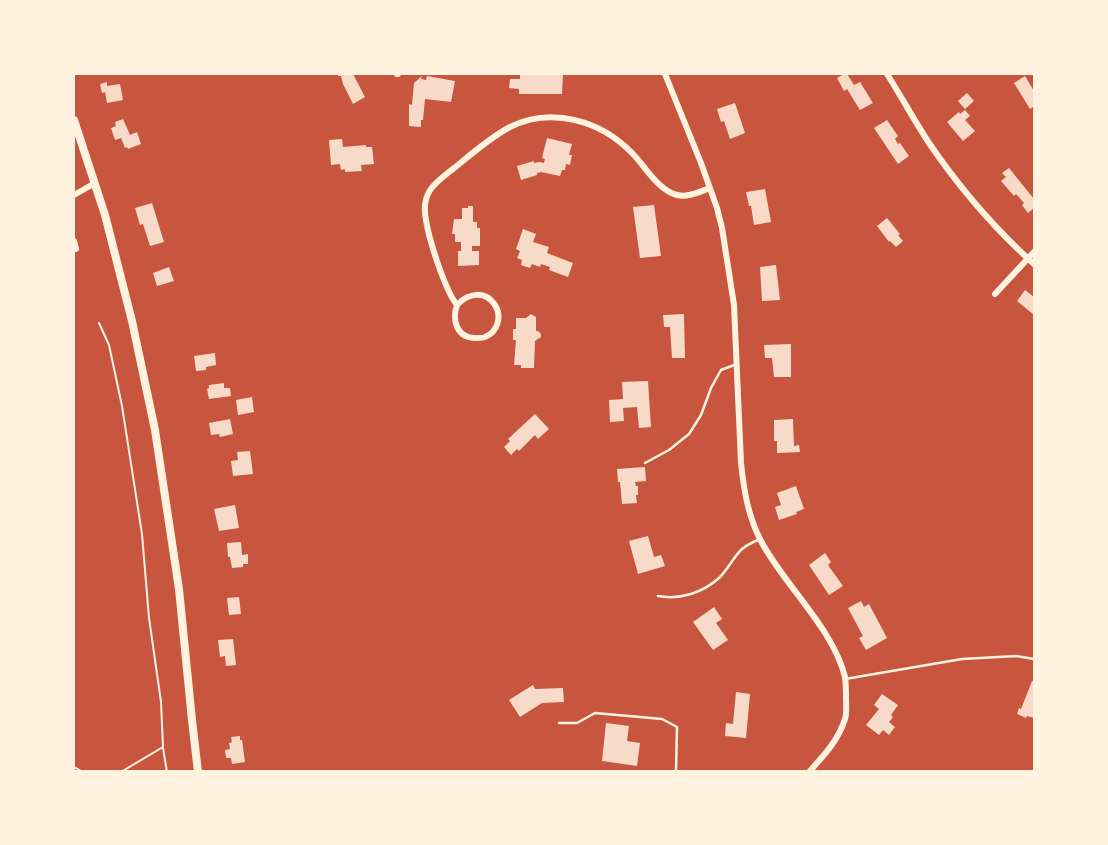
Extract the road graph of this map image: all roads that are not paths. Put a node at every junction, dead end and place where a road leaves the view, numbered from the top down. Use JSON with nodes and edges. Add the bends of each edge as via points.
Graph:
{"nodes":[{"id":1,"x":664,"y":74,"type":"edge"},
{"id":2,"x":887,"y":74,"type":"edge"},
{"id":3,"x":74,"y":120,"type":"edge"},
{"id":4,"x":94,"y":183,"type":"junction"},
{"id":5,"x":710,"y":188,"type":"junction"},
{"id":6,"x":74,"y":195,"type":"edge"},
{"id":7,"x":74,"y":241,"type":"edge"},
{"id":8,"x":76,"y":249,"type":"dead end"},
{"id":9,"x":1034,"y":252,"type":"edge"},
{"id":10,"x":1031,"y":262,"type":"edge"},
{"id":11,"x":995,"y":295,"type":"dead end"},
{"id":12,"x":457,"y":305,"type":"junction"},
{"id":13,"x":737,"y":364,"type":"junction"},
{"id":14,"x":645,"y":463,"type":"dead end"},
{"id":15,"x":760,"y":539,"type":"junction"},
{"id":16,"x":658,"y":596,"type":"dead end"},
{"id":17,"x":1034,"y":659,"type":"edge"},
{"id":18,"x":845,"y":679,"type":"junction"},
{"id":19,"x":559,"y":723,"type":"dead end"},
{"id":20,"x":198,"y":772,"type":"edge"},
{"id":21,"x":676,"y":772,"type":"edge"},
{"id":22,"x":809,"y":772,"type":"edge"}],
"edges":[{"from":1,"to":5,"type":"street"},
{"from":2,"to":10,"type":"street","via":[[948,170]]},
{"from":3,"to":4,"type":"street"},
{"from":4,"to":6,"type":"street"},
{"from":4,"to":20,"type":"street","via":[[132,321],[155,430],[179,589]]},
{"from":5,"to":12,"type":"street","via":[[691,195],[674,194],[617,139],[583,122],[545,117],[511,126],[427,195],[427,225],[448,291]]},
{"from":5,"to":13,"type":"street","via":[[726,252]]},
{"from":7,"to":8,"type":"street"},
{"from":9,"to":10,"type":"street"},
{"from":10,"to":11,"type":"street"},
{"from":12,"to":12,"type":"street","via":[[455,323],[467,337],[485,338],[495,330],[499,314],[491,300],[478,294]]},
{"from":13,"to":14,"type":"lane","via":[[721,370],[689,434]]},
{"from":13,"to":15,"type":"street","via":[[743,486]]},
{"from":15,"to":16,"type":"lane","via":[[746,545],[707,587],[681,597]]},
{"from":15,"to":18,"type":"street","via":[[824,633]]},
{"from":17,"to":18,"type":"lane","via":[[962,659]]},
{"from":18,"to":22,"type":"street","via":[[846,716],[836,741]]},
{"from":19,"to":21,"type":"lane","via":[[577,723],[595,713],[662,719],[677,727]]}]}
